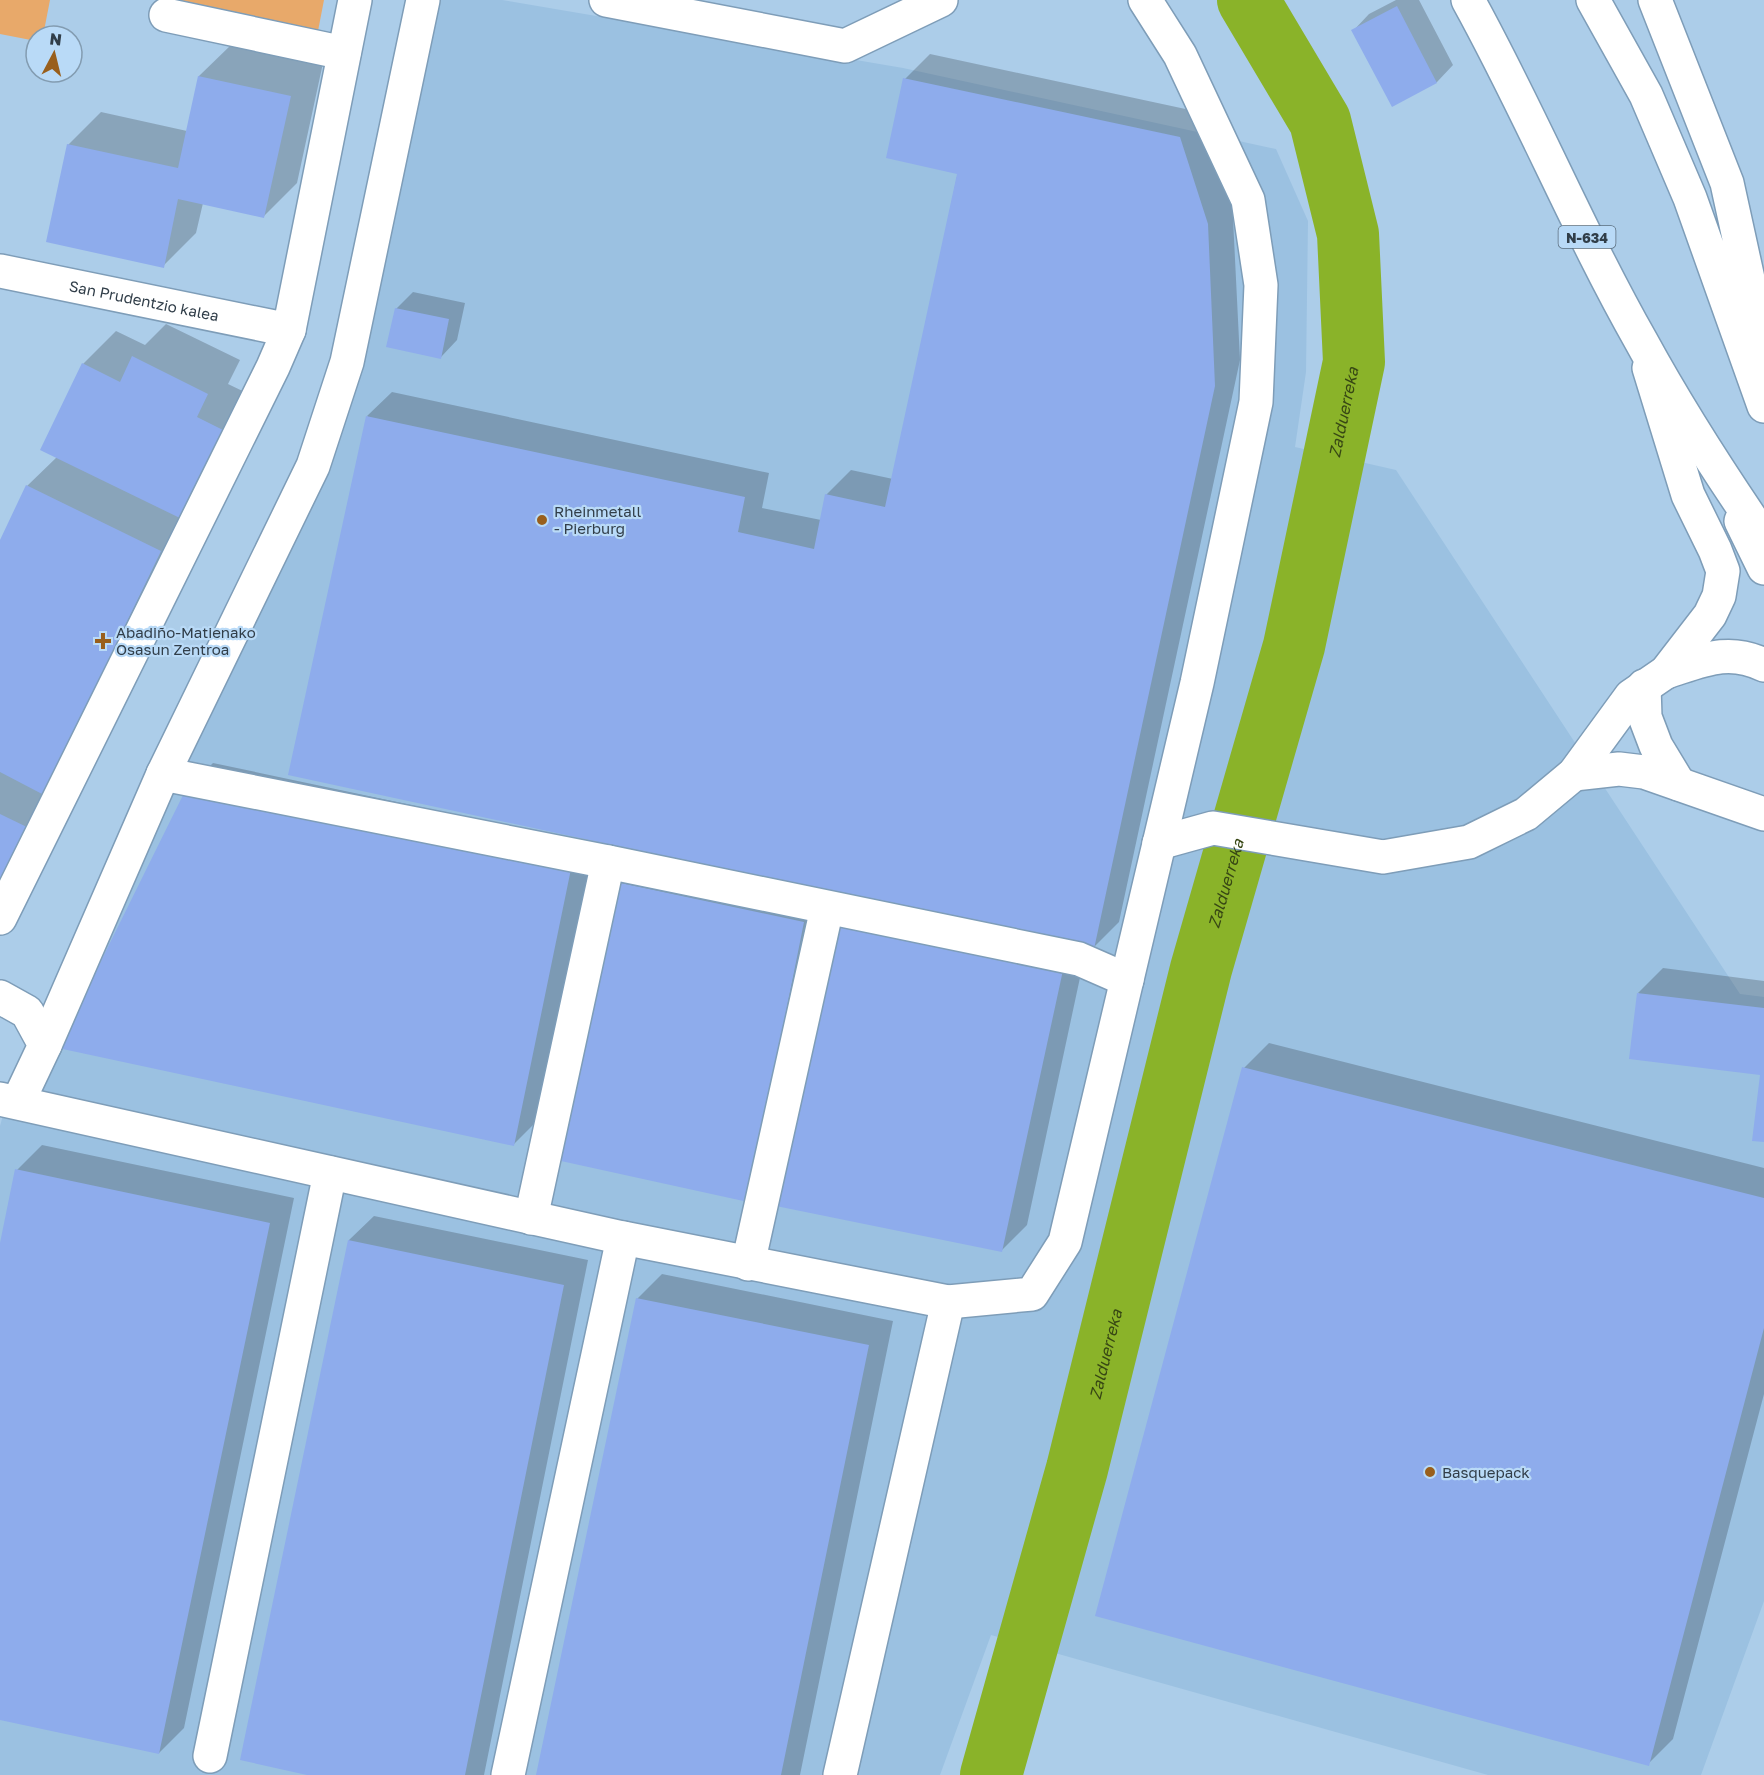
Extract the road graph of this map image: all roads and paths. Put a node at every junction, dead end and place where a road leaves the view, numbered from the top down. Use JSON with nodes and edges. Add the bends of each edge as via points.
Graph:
{"nodes":[{"id":1,"x":355,"y":0,"type":"edge"},
{"id":2,"x":423,"y":0,"type":"edge"},
{"id":3,"x":606,"y":0,"type":"edge"},
{"id":4,"x":941,"y":0,"type":"edge"},
{"id":5,"x":1145,"y":0,"type":"edge"},
{"id":6,"x":1468,"y":0,"type":"edge"},
{"id":7,"x":1593,"y":0,"type":"edge"},
{"id":8,"x":1655,"y":0,"type":"edge"},
{"id":9,"x":166,"y":15,"type":"dead end"},
{"id":10,"x":344,"y":53,"type":"junction"},
{"id":11,"x":0,"y":271,"type":"edge"},
{"id":12,"x":289,"y":330,"type":"junction"},
{"id":13,"x":1640,"y":340,"type":"junction"},
{"id":14,"x":1764,"y":352,"type":"edge"},
{"id":15,"x":1764,"y":406,"type":"edge"},
{"id":16,"x":1715,"y":468,"type":"junction"},
{"id":17,"x":1764,"y":537,"type":"edge"},
{"id":18,"x":1764,"y":568,"type":"edge"},
{"id":19,"x":1764,"y":665,"type":"edge"},
{"id":20,"x":1655,"y":679,"type":"junction"},
{"id":21,"x":163,"y":774,"type":"junction"},
{"id":22,"x":1574,"y":774,"type":"junction"},
{"id":23,"x":1679,"y":784,"type":"junction"},
{"id":24,"x":1764,"y":814,"type":"edge"},
{"id":25,"x":1159,"y":843,"type":"junction"},
{"id":26,"x":608,"y":862,"type":"junction"},
{"id":27,"x":827,"y":908,"type":"junction"},
{"id":28,"x":0,"y":918,"type":"edge"},
{"id":29,"x":1127,"y":980,"type":"junction"},
{"id":30,"x":0,"y":997,"type":"edge"},
{"id":31,"x":45,"y":1045,"type":"junction"},
{"id":32,"x":9,"y":1100,"type":"edge"},
{"id":33,"x":330,"y":1173,"type":"junction"},
{"id":34,"x":531,"y":1218,"type":"junction"},
{"id":35,"x":623,"y":1238,"type":"junction"},
{"id":36,"x":748,"y":1264,"type":"junction"},
{"id":37,"x":948,"y":1302,"type":"junction"},
{"id":38,"x":210,"y":1756,"type":"dead end"},
{"id":39,"x":508,"y":1775,"type":"edge"},
{"id":40,"x":840,"y":1775,"type":"edge"}],
"edges":[{"from":1,"to":10,"type":"main road"},
{"from":2,"to":21,"type":"main road","via":[[347,362],[313,466]]},
{"from":3,"to":4,"type":"main road","via":[[845,46]]},
{"from":5,"to":25,"type":"main road","via":[[1180,55],[1248,200],[1261,285],[1256,402]]},
{"from":6,"to":13,"type":"main road","number":"N-634","via":[[1503,62]]},
{"from":7,"to":15,"type":"main road","via":[[1646,95],[1690,198]]},
{"from":8,"to":14,"type":"main road","via":[[1726,183]]},
{"from":9,"to":10,"type":"main road"},
{"from":10,"to":12,"type":"main road"},
{"from":11,"to":12,"type":"main road","name":"San Prudentzio kalea"},
{"from":12,"to":28,"type":"main road"},
{"from":13,"to":16,"type":"main road","number":"N-634"},
{"from":13,"to":20,"type":"main road","via":[[1688,495],[1723,571],[1719,596],[1710,615]]},
{"from":16,"to":17,"type":"main road","number":"N-634"},
{"from":16,"to":18,"type":"main road","number":"N-634"},
{"from":19,"to":20,"type":"main road","via":[[1750,658],[1718,656]]},
{"from":20,"to":22,"type":"main road","via":[[1631,696]]},
{"from":20,"to":23,"type":"main road","via":[[1645,717],[1656,746]]},
{"from":21,"to":26,"type":"main road"},
{"from":21,"to":31,"type":"main road"},
{"from":22,"to":23,"type":"main road","via":[[1619,769],[1644,772]]},
{"from":22,"to":25,"type":"main road","via":[[1526,814],[1469,842],[1383,856],[1213,828]]},
{"from":23,"to":24,"type":"main road"},
{"from":25,"to":29,"type":"main road"},
{"from":26,"to":27,"type":"main road"},
{"from":26,"to":34,"type":"main road"},
{"from":27,"to":29,"type":"main road","via":[[1079,959]]},
{"from":27,"to":36,"type":"main road"},
{"from":29,"to":37,"type":"main road","via":[[1065,1242],[1032,1294]]},
{"from":30,"to":31,"type":"main road","via":[[27,1012]]},
{"from":31,"to":32,"type":"main road"},
{"from":32,"to":33,"type":"main road"},
{"from":33,"to":34,"type":"main road"},
{"from":33,"to":38,"type":"main road"},
{"from":34,"to":35,"type":"main road"},
{"from":35,"to":36,"type":"main road"},
{"from":35,"to":39,"type":"main road"},
{"from":36,"to":37,"type":"main road"},
{"from":37,"to":40,"type":"main road"}]}
